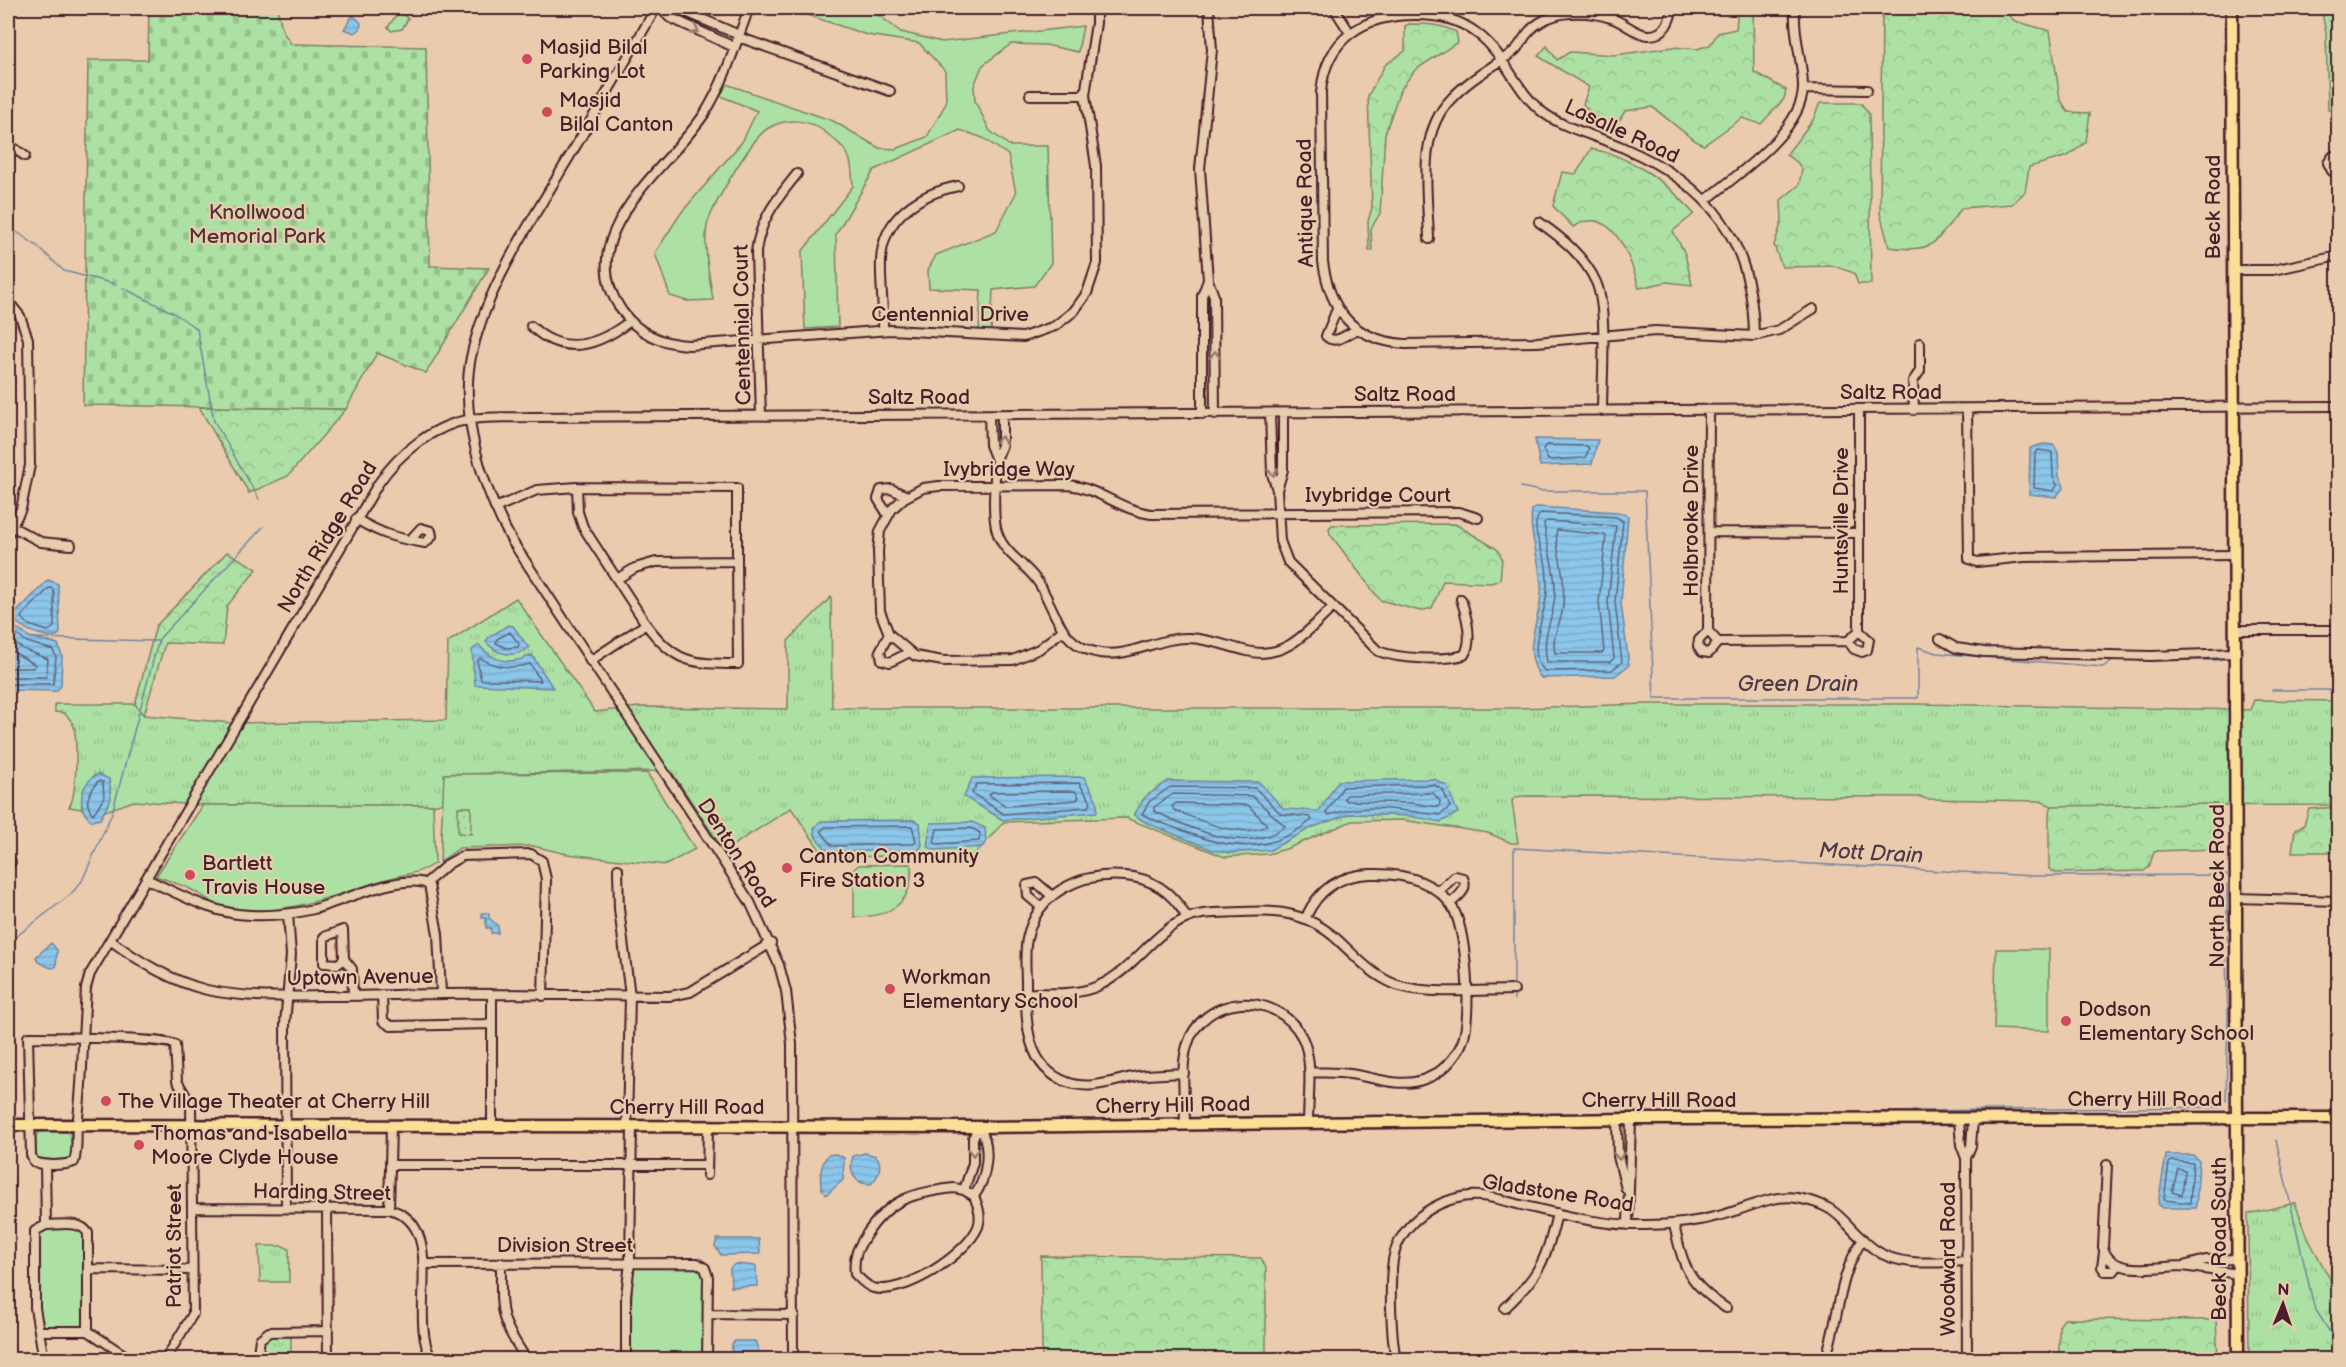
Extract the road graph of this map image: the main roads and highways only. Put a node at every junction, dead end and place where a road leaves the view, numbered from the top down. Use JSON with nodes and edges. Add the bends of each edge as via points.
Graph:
{"nodes":[{"id":1,"x":2232,"y":8,"type":"edge"},
{"id":2,"x":2233,"y":406,"type":"joint"},
{"id":3,"x":2238,"y":1118,"type":"junction"},
{"id":4,"x":2338,"y":1118,"type":"edge"},
{"id":5,"x":8,"y":1125,"type":"edge"},
{"id":6,"x":2238,"y":1359,"type":"edge"}],
"edges":[{"from":1,"to":2,"type":"main road","name":"Beck Road"},
{"from":2,"to":3,"type":"main road","name":"North Beck Road"},
{"from":3,"to":4,"type":"main road","name":"Cherry Hill Road"},
{"from":3,"to":5,"type":"main road","name":"Cherry Hill Road","via":[[1631,1119],[979,1127]]},
{"from":3,"to":6,"type":"main road","name":"Beck Road South"}]}
